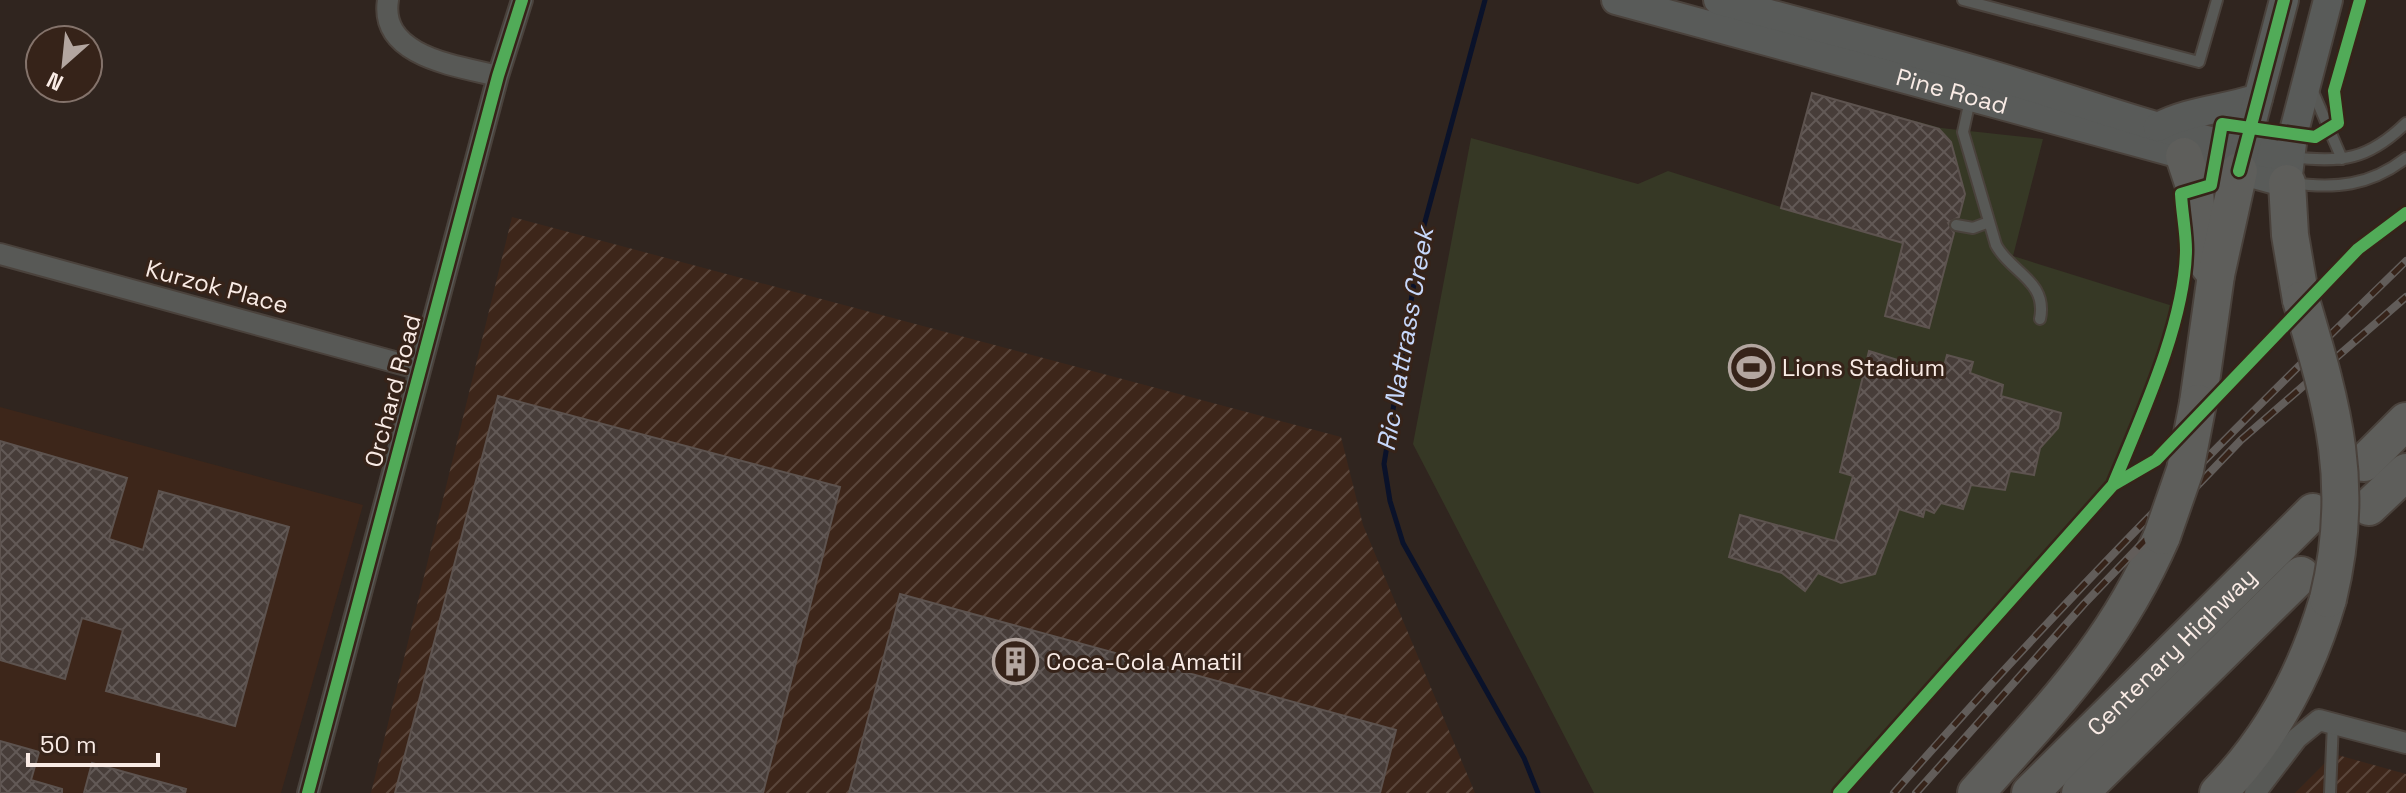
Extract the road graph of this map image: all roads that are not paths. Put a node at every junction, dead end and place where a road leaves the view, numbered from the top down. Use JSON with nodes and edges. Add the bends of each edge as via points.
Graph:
{"nodes":[{"id":1,"x":388,"y":0,"type":"edge"},
{"id":2,"x":522,"y":0,"type":"edge"},
{"id":3,"x":1718,"y":0,"type":"edge"},
{"id":4,"x":1963,"y":0,"type":"edge"},
{"id":5,"x":2217,"y":0,"type":"edge"},
{"id":6,"x":2284,"y":0,"type":"edge"},
{"id":7,"x":2328,"y":0,"type":"edge"},
{"id":8,"x":1634,"y":2,"type":"edge"},
{"id":9,"x":498,"y":76,"type":"junction"},
{"id":10,"x":2307,"y":78,"type":"junction"},
{"id":11,"x":1975,"y":83,"type":"junction"},
{"id":12,"x":2258,"y":98,"type":"junction"},
{"id":13,"x":2406,"y":123,"type":"edge"},
{"id":14,"x":2158,"y":127,"type":"junction"},
{"id":15,"x":2184,"y":156,"type":"junction"},
{"id":16,"x":2406,"y":158,"type":"edge"},
{"id":17,"x":2342,"y":159,"type":"junction"},
{"id":18,"x":2242,"y":161,"type":"junction"},
{"id":19,"x":2288,"y":170,"type":"junction"},
{"id":20,"x":1989,"y":222,"type":"junction"},
{"id":21,"x":1956,"y":225,"type":"dead end"},
{"id":22,"x":0,"y":254,"type":"edge"},
{"id":23,"x":2216,"y":275,"type":"junction"},
{"id":24,"x":2040,"y":319,"type":"dead end"},
{"id":25,"x":420,"y":369,"type":"junction"},
{"id":26,"x":2406,"y":421,"type":"edge"},
{"id":27,"x":2364,"y":463,"type":"dead end"},
{"id":28,"x":2406,"y":472,"type":"edge"},
{"id":29,"x":2369,"y":507,"type":"dead end"},
{"id":30,"x":2313,"y":512,"type":"dead end"},
{"id":31,"x":2301,"y":575,"type":"dead end"},
{"id":32,"x":2333,"y":721,"type":"junction"},
{"id":33,"x":2406,"y":743,"type":"edge"},
{"id":34,"x":308,"y":793,"type":"edge"},
{"id":35,"x":1976,"y":793,"type":"edge"},
{"id":36,"x":2030,"y":793,"type":"edge"},
{"id":37,"x":2080,"y":793,"type":"edge"},
{"id":38,"x":2218,"y":793,"type":"edge"},
{"id":39,"x":2255,"y":793,"type":"edge"},
{"id":40,"x":2330,"y":793,"type":"edge"}],
"edges":[{"from":1,"to":9,"type":"street","via":[[389,23],[411,49]]},
{"from":2,"to":9,"type":"street","name":"Orchard Road"},
{"from":3,"to":11,"type":"street","name":"Pine Road"},
{"from":4,"to":5,"type":"lane","via":[[2199,62]]},
{"from":6,"to":12,"type":"street"},
{"from":7,"to":10,"type":"street"},
{"from":8,"to":11,"type":"street","name":"Pine Road"},
{"from":9,"to":25,"type":"street","name":"Orchard Road"},
{"from":10,"to":17,"type":"lane"},
{"from":10,"to":19,"type":"street"},
{"from":11,"to":14,"type":"street","name":"Pine Road"},
{"from":11,"to":15,"type":"street","name":"Pine Road"},
{"from":11,"to":20,"type":"lane","via":[[1963,132]]},
{"from":12,"to":14,"type":"street","via":[[2185,113]]},
{"from":12,"to":18,"type":"street"},
{"from":13,"to":17,"type":"lane","via":[[2375,149]]},
{"from":14,"to":18,"type":"street","name":"Pine Road"},
{"from":15,"to":18,"type":"street","name":"Pine Road"},
{"from":15,"to":23,"type":"highway","via":[[2195,189],[2199,253]]},
{"from":16,"to":19,"type":"lane","via":[[2349,186]]},
{"from":17,"to":19,"type":"lane"},
{"from":18,"to":19,"type":"street","name":"Pine Road"},
{"from":18,"to":23,"type":"highway"},
{"from":19,"to":38,"type":"highway","bridge":true,"via":[[2290,235],[2301,300],[2340,449],[2340,529],[2319,630],[2285,704]]},
{"from":20,"to":21,"type":"lane","via":[[1973,228]]},
{"from":20,"to":24,"type":"lane","via":[[2002,255],[2034,287]]},
{"from":22,"to":25,"type":"street","name":"Kurzok Place"},
{"from":23,"to":35,"type":"highway","bridge":true,"via":[[2185,470],[2162,536],[2131,600],[2088,665]]},
{"from":25,"to":34,"type":"street","name":"Orchard Road"},
{"from":26,"to":27,"type":"highway"},
{"from":28,"to":29,"type":"highway"},
{"from":30,"to":36,"type":"highway","name":"Centenary Highway"},
{"from":31,"to":37,"type":"highway","name":"Centenary Highway"},
{"from":32,"to":33,"type":"street"},
{"from":32,"to":39,"type":"street","via":[[2319,720],[2307,728]]},
{"from":32,"to":40,"type":"lane"}]}
